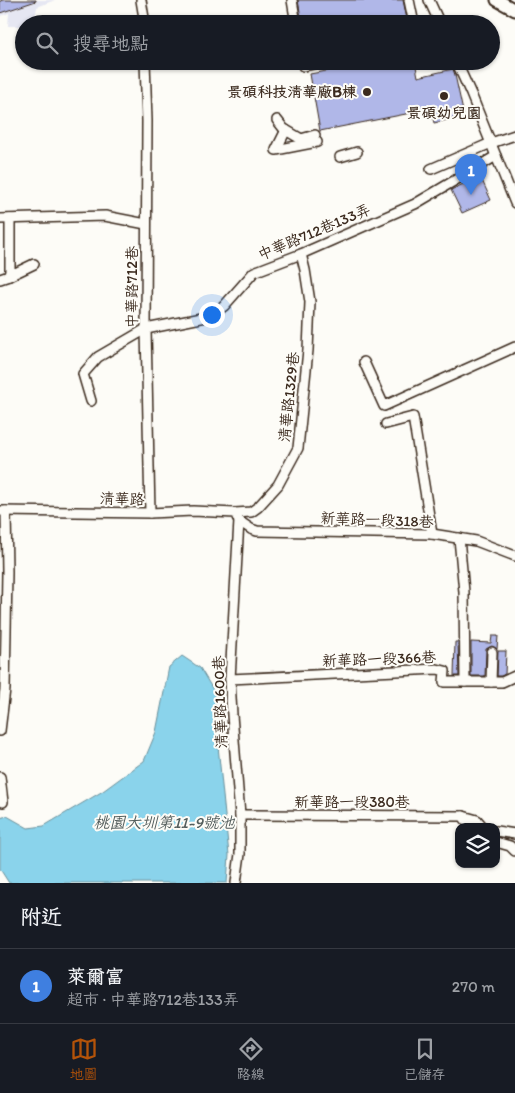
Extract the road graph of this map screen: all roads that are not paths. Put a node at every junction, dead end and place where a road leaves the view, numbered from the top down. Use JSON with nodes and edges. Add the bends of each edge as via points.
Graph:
{"nodes":[{"id":1,"x":141,"y":0,"type":"edge"},
{"id":2,"x":292,"y":0,"type":"edge"},
{"id":3,"x":409,"y":0,"type":"edge"},
{"id":4,"x":429,"y":0,"type":"edge"},
{"id":5,"x":497,"y":0,"type":"edge"},
{"id":6,"x":515,"y":10,"type":"edge"},
{"id":7,"x":143,"y":15,"type":"edge"},
{"id":8,"x":294,"y":15,"type":"edge"},
{"id":9,"x":412,"y":15,"type":"edge"},
{"id":10,"x":436,"y":15,"type":"edge"},
{"id":11,"x":145,"y":70,"type":"edge"},
{"id":12,"x":460,"y":70,"type":"edge"},
{"id":13,"x":276,"y":120,"type":"dead end"},
{"id":14,"x":286,"y":130,"type":"junction"},
{"id":15,"x":515,"y":135,"type":"edge"},
{"id":16,"x":491,"y":143,"type":"junction"},
{"id":17,"x":358,"y":152,"type":"dead end"},
{"id":18,"x":496,"y":156,"type":"junction"},
{"id":19,"x":340,"y":157,"type":"dead end"},
{"id":20,"x":431,"y":169,"type":"dead end"},
{"id":21,"x":515,"y":203,"type":"edge"},
{"id":22,"x":5,"y":219,"type":"edge"},
{"id":23,"x":146,"y":224,"type":"junction"},
{"id":24,"x":300,"y":254,"type":"junction"},
{"id":25,"x":34,"y":264,"type":"dead end"},
{"id":26,"x":5,"y":278,"type":"edge"},
{"id":27,"x":146,"y":329,"type":"junction"},
{"id":28,"x":515,"y":348,"type":"edge"},
{"id":29,"x":364,"y":362,"type":"dead end"},
{"id":30,"x":91,"y":402,"type":"dead end"},
{"id":31,"x":386,"y":424,"type":"dead end"},
{"id":32,"x":3,"y":511,"type":"edge"},
{"id":33,"x":150,"y":513,"type":"junction"},
{"id":34,"x":237,"y":517,"type":"junction"},
{"id":35,"x":432,"y":534,"type":"junction"},
{"id":36,"x":459,"y":538,"type":"junction"},
{"id":37,"x":515,"y":556,"type":"edge"},
{"id":38,"x":492,"y":652,"type":"dead end"},
{"id":39,"x":515,"y":676,"type":"edge"},
{"id":40,"x":230,"y":679,"type":"junction"},
{"id":41,"x":465,"y":682,"type":"junction"},
{"id":42,"x":491,"y":682,"type":"junction"},
{"id":43,"x":2,"y":689,"type":"edge"},
{"id":44,"x":0,"y":731,"type":"edge"},
{"id":45,"x":0,"y":777,"type":"edge"},
{"id":46,"x":3,"y":802,"type":"dead end"},
{"id":47,"x":240,"y":815,"type":"junction"},
{"id":48,"x":463,"y":816,"type":"junction"},
{"id":49,"x":469,"y":823,"type":"edge"},
{"id":50,"x":479,"y":823,"type":"edge"},
{"id":51,"x":500,"y":832,"type":"edge"},
{"id":52,"x":515,"y":834,"type":"edge"},
{"id":53,"x":500,"y":843,"type":"edge"},
{"id":54,"x":515,"y":850,"type":"edge"},
{"id":55,"x":236,"y":883,"type":"edge"}],
"edges":[{"from":1,"to":7,"type":"street"},
{"from":2,"to":8,"type":"street"},
{"from":3,"to":9,"type":"street"},
{"from":4,"to":10,"type":"street"},
{"from":5,"to":6,"type":"main road"},
{"from":11,"to":23,"type":"street","name":"中華路712巷"},
{"from":12,"to":16,"type":"street"},
{"from":13,"to":14,"type":"street"},
{"from":14,"to":14,"type":"street","via":[[302,139],[316,138],[276,150]]},
{"from":15,"to":16,"type":"street"},
{"from":16,"to":18,"type":"street"},
{"from":16,"to":20,"type":"street"},
{"from":17,"to":19,"type":"street"},
{"from":18,"to":21,"type":"street"},
{"from":18,"to":24,"type":"street","name":"中華路712巷133弄","via":[[415,204]]},
{"from":22,"to":23,"type":"street","via":[[105,216]]},
{"from":22,"to":26,"type":"street"},
{"from":23,"to":27,"type":"street","name":"中華路712巷"},
{"from":24,"to":27,"type":"street","name":"中華路712巷133弄","via":[[254,272],[211,316]]},
{"from":24,"to":34,"type":"street","name":"清華路1329巷","via":[[310,302],[298,448],[278,486],[258,507]]},
{"from":25,"to":26,"type":"street"},
{"from":27,"to":30,"type":"street","name":"中華路712巷133弄","via":[[98,357],[83,374]]},
{"from":27,"to":33,"type":"street","name":"中華路712巷"},
{"from":28,"to":29,"type":"street","via":[[384,406]]},
{"from":31,"to":35,"type":"street","via":[[412,417]]},
{"from":32,"to":33,"type":"street","name":"清華路"},
{"from":32,"to":43,"type":"street","via":[[7,572]]},
{"from":33,"to":34,"type":"street","name":"清華路","via":[[193,511]]},
{"from":34,"to":35,"type":"street","name":"新華路一段318巷","via":[[257,531]]},
{"from":34,"to":40,"type":"street","name":"清華路1600巷"},
{"from":35,"to":36,"type":"street","name":"新華路一段318巷"},
{"from":36,"to":37,"type":"street","name":"新華路一段318巷"},
{"from":36,"to":41,"type":"street","via":[[464,592]]},
{"from":38,"to":42,"type":"street"},
{"from":39,"to":42,"type":"street","name":"新華路一段366巷","via":[[502,682]]},
{"from":40,"to":41,"type":"street","name":"新華路一段366巷","via":[[436,669],[445,671],[444,682]]},
{"from":40,"to":47,"type":"street","name":"清華路1600巷"},
{"from":41,"to":42,"type":"street","name":"新華路一段366巷"},
{"from":43,"to":44,"type":"street"},
{"from":45,"to":46,"type":"street"},
{"from":47,"to":48,"type":"street","name":"新華路一段380巷"},
{"from":47,"to":55,"type":"street","name":"清華路1600巷"},
{"from":48,"to":49,"type":"street"},
{"from":48,"to":50,"type":"street","name":"新華路一段380巷"},
{"from":51,"to":52,"type":"street"},
{"from":53,"to":54,"type":"street"}]}
